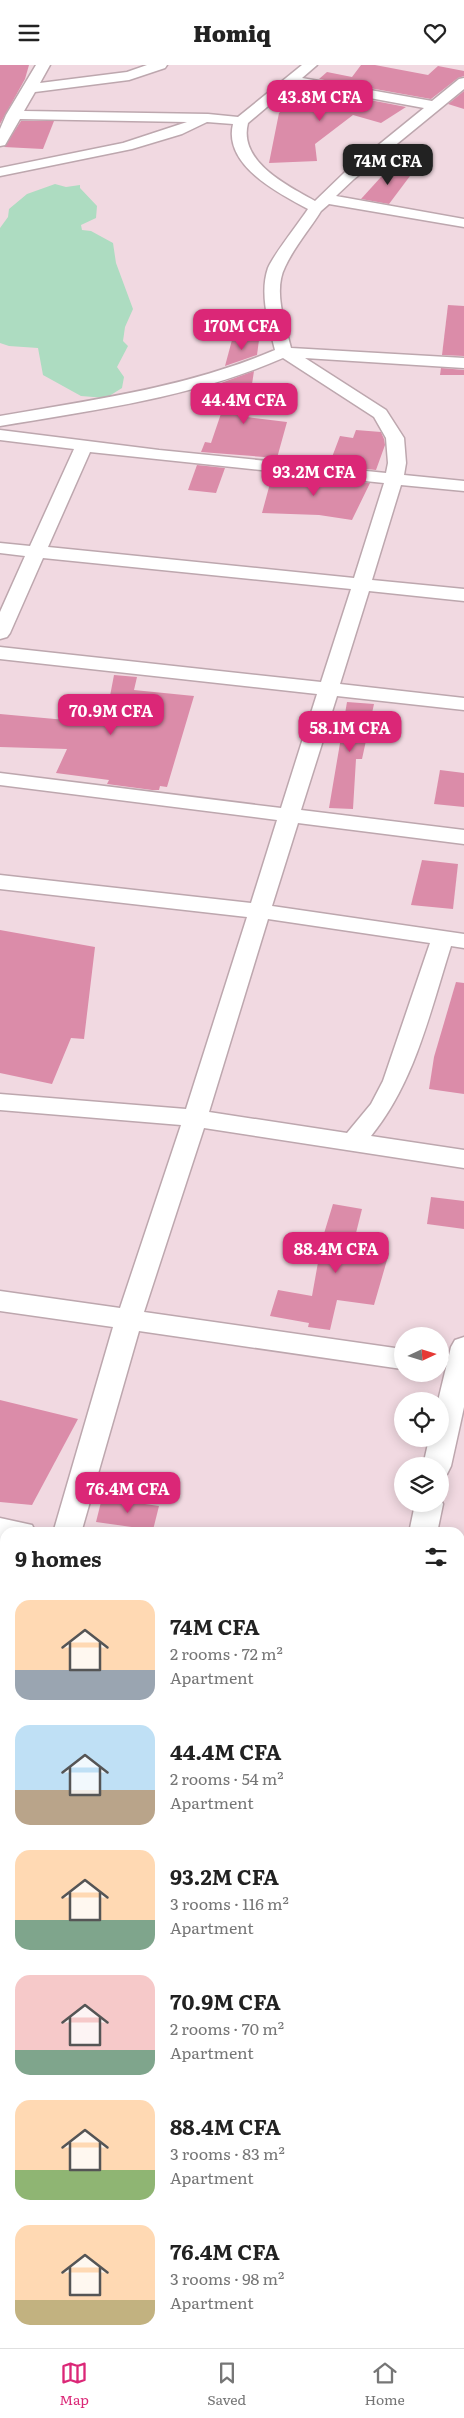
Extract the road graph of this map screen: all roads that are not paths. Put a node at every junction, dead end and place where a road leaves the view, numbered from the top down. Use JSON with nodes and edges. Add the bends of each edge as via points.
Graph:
{"nodes":[{"id":1,"x":43,"y":65,"type":"edge"},
{"id":2,"x":160,"y":65,"type":"edge"},
{"id":3,"x":310,"y":65,"type":"edge"},
{"id":4,"x":292,"y":80,"type":"junction"},
{"id":5,"x":464,"y":83,"type":"edge"},
{"id":6,"x":31,"y":88,"type":"junction"},
{"id":7,"x":436,"y":106,"type":"junction"},
{"id":8,"x":13,"y":115,"type":"junction"},
{"id":9,"x":208,"y":117,"type":"junction"},
{"id":10,"x":241,"y":121,"type":"junction"},
{"id":11,"x":0,"y":142,"type":"edge"},
{"id":12,"x":0,"y":172,"type":"edge"},
{"id":13,"x":321,"y":204,"type":"junction"},
{"id":14,"x":464,"y":223,"type":"edge"},
{"id":15,"x":284,"y":352,"type":"junction"},
{"id":16,"x":464,"y":363,"type":"edge"},
{"id":17,"x":0,"y":421,"type":"edge"},
{"id":18,"x":0,"y":435,"type":"edge"},
{"id":19,"x":84,"y":446,"type":"junction"},
{"id":20,"x":394,"y":479,"type":"junction"},
{"id":21,"x":464,"y":486,"type":"edge"},
{"id":22,"x":0,"y":548,"type":"edge"},
{"id":23,"x":36,"y":553,"type":"junction"},
{"id":24,"x":361,"y":585,"type":"junction"},
{"id":25,"x":464,"y":595,"type":"edge"},
{"id":26,"x":0,"y":633,"type":"edge"},
{"id":27,"x":0,"y":653,"type":"edge"},
{"id":28,"x":329,"y":689,"type":"junction"},
{"id":29,"x":464,"y":704,"type":"edge"},
{"id":30,"x":0,"y":779,"type":"edge"},
{"id":31,"x":289,"y":816,"type":"junction"},
{"id":32,"x":464,"y":837,"type":"edge"},
{"id":33,"x":0,"y":882,"type":"edge"},
{"id":34,"x":260,"y":911,"type":"junction"},
{"id":35,"x":454,"y":939,"type":"edge"},
{"id":36,"x":0,"y":1102,"type":"edge"},
{"id":37,"x":195,"y":1118,"type":"junction"},
{"id":38,"x":354,"y":1141,"type":"junction"},
{"id":39,"x":464,"y":1159,"type":"edge"},
{"id":40,"x":0,"y":1301,"type":"edge"},
{"id":41,"x":129,"y":1319,"type":"junction"},
{"id":42,"x":394,"y":1358,"type":"edge"},
{"id":43,"x":457,"y":1362,"type":"edge"},
{"id":44,"x":439,"y":1457,"type":"edge"},
{"id":45,"x":427,"y":1512,"type":"edge"},
{"id":46,"x":69,"y":1527,"type":"edge"},
{"id":47,"x":424,"y":1527,"type":"edge"}],
"edges":[{"from":1,"to":6,"type":"street"},
{"from":2,"to":6,"type":"street","via":[[129,76]]},
{"from":3,"to":4,"type":"street"},
{"from":4,"to":7,"type":"street"},
{"from":4,"to":10,"type":"street"},
{"from":5,"to":7,"type":"street"},
{"from":6,"to":8,"type":"street"},
{"from":7,"to":13,"type":"street","via":[[349,176]]},
{"from":8,"to":9,"type":"street"},
{"from":8,"to":11,"type":"street"},
{"from":9,"to":10,"type":"street"},
{"from":9,"to":12,"type":"street","via":[[170,135],[138,145]]},
{"from":10,"to":13,"type":"street","via":[[238,135],[244,153],[276,185]]},
{"from":13,"to":14,"type":"street"},
{"from":13,"to":15,"type":"street","via":[[276,269],[273,288]]},
{"from":15,"to":16,"type":"street"},
{"from":15,"to":17,"type":"street","via":[[240,371],[197,383]]},
{"from":15,"to":20,"type":"street","via":[[380,414],[395,437],[397,463]]},
{"from":18,"to":19,"type":"street"},
{"from":19,"to":20,"type":"street"},
{"from":19,"to":23,"type":"street"},
{"from":20,"to":21,"type":"street"},
{"from":20,"to":24,"type":"street"},
{"from":22,"to":23,"type":"street"},
{"from":23,"to":24,"type":"street"},
{"from":23,"to":26,"type":"street"},
{"from":24,"to":25,"type":"street"},
{"from":24,"to":28,"type":"street"},
{"from":27,"to":28,"type":"street"},
{"from":28,"to":29,"type":"street"},
{"from":28,"to":31,"type":"street"},
{"from":30,"to":31,"type":"street"},
{"from":31,"to":32,"type":"street"},
{"from":31,"to":34,"type":"street"},
{"from":33,"to":34,"type":"street"},
{"from":34,"to":35,"type":"street"},
{"from":34,"to":37,"type":"street"},
{"from":35,"to":38,"type":"street","via":[[395,1081],[380,1109]]},
{"from":36,"to":37,"type":"street"},
{"from":37,"to":38,"type":"street"},
{"from":37,"to":41,"type":"street"},
{"from":38,"to":39,"type":"street"},
{"from":40,"to":41,"type":"street"},
{"from":41,"to":42,"type":"street"},
{"from":41,"to":46,"type":"street"},
{"from":43,"to":44,"type":"street"},
{"from":45,"to":47,"type":"street"}]}
